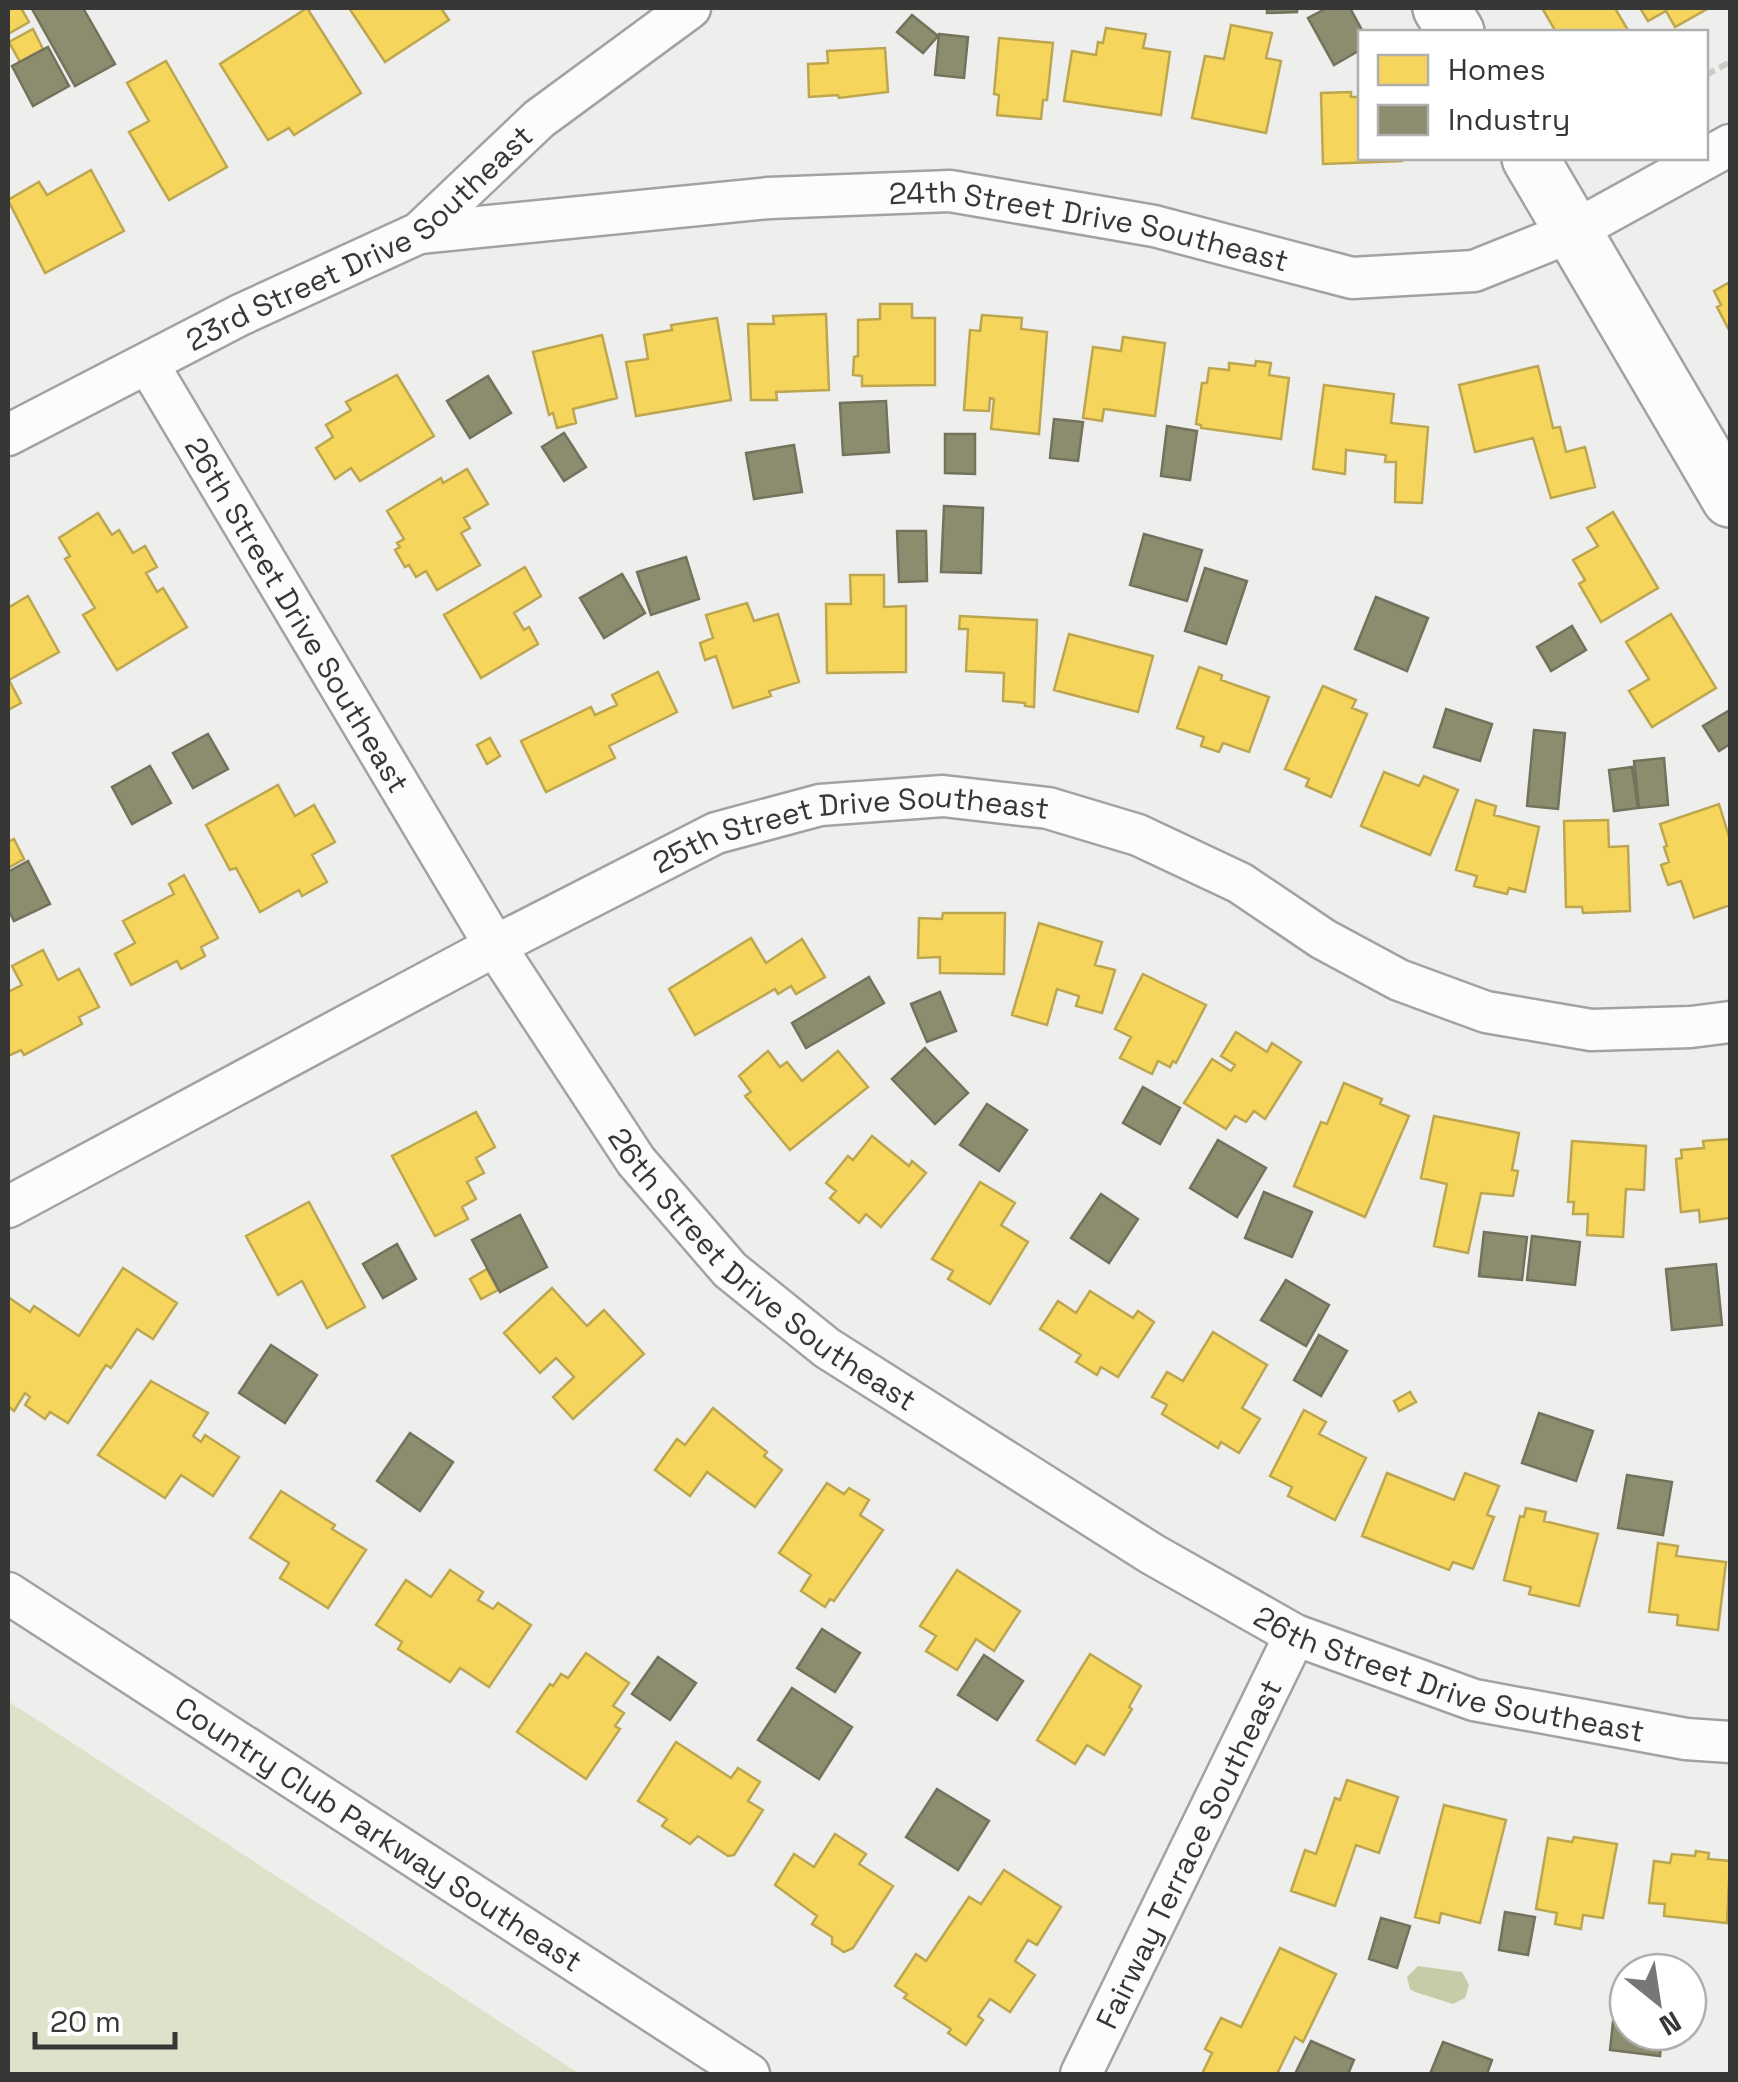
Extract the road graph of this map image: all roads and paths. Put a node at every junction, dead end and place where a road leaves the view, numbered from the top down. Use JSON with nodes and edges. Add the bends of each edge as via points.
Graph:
{"nodes":[{"id":1,"x":690,"y":8,"type":"edge"},
{"id":2,"x":1441,"y":8,"type":"edge"},
{"id":3,"x":1455,"y":30,"type":"edge"},
{"id":4,"x":1730,"y":62,"type":"edge"},
{"id":5,"x":1708,"y":74,"type":"edge"},
{"id":6,"x":1730,"y":145,"type":"edge"},
{"id":7,"x":1708,"y":157,"type":"edge"},
{"id":8,"x":1531,"y":160,"type":"edge"},
{"id":9,"x":1703,"y":160,"type":"edge"},
{"id":10,"x":1574,"y":231,"type":"junction"},
{"id":11,"x":419,"y":233,"type":"junction"},
{"id":12,"x":148,"y":364,"type":"junction"},
{"id":13,"x":8,"y":435,"type":"edge"},
{"id":14,"x":1730,"y":499,"type":"edge"},
{"id":15,"x":495,"y":946,"type":"junction"},
{"id":16,"x":1730,"y":1022,"type":"edge"},
{"id":17,"x":8,"y":1206,"type":"edge"},
{"id":18,"x":8,"y":1593,"type":"edge"},
{"id":19,"x":1294,"y":1635,"type":"junction"},
{"id":20,"x":1730,"y":1742,"type":"edge"},
{"id":21,"x":749,"y":2074,"type":"edge"},
{"id":22,"x":1081,"y":2074,"type":"edge"}],
"edges":[{"from":1,"to":11,"type":"street","name":"23rd Street Drive Southeast","via":[[539,119]]},
{"from":2,"to":3,"type":"street"},
{"from":4,"to":5,"type":"path"},
{"from":6,"to":7,"type":"street","name":"24th Street Drive Southeast"},
{"from":8,"to":10,"type":"street"},
{"from":9,"to":10,"type":"street","name":"24th Street Drive Southeast"},
{"from":10,"to":11,"type":"street","name":"24th Street Drive Southeast","via":[[1474,270],[1352,278],[1154,226],[950,191],[769,198]]},
{"from":10,"to":14,"type":"street"},
{"from":11,"to":12,"type":"street","name":"23rd Street Drive Southeast"},
{"from":12,"to":13,"type":"street","name":"23rd Street Drive Southeast"},
{"from":12,"to":15,"type":"street","name":"26th Street Drive Southeast"},
{"from":15,"to":16,"type":"street","name":"25th Street Drive Southeast","via":[[716,833],[820,805],[943,796],[1048,808],[1138,834],[1240,883],[1399,980],[1486,1012],[1591,1030]]},
{"from":15,"to":17,"type":"street","name":"25th Street Drive Southeast"},
{"from":15,"to":19,"type":"street","name":"26th Street Drive Southeast","via":[[636,1161],[730,1270],[827,1348],[1152,1554]]},
{"from":18,"to":21,"type":"street","name":"Country Club Parkway Southeast"},
{"from":19,"to":20,"type":"street","name":"26th Street Drive Southeast","via":[[1474,1700]]},
{"from":19,"to":22,"type":"street","name":"Fairway Terrace Southeast"}]}
